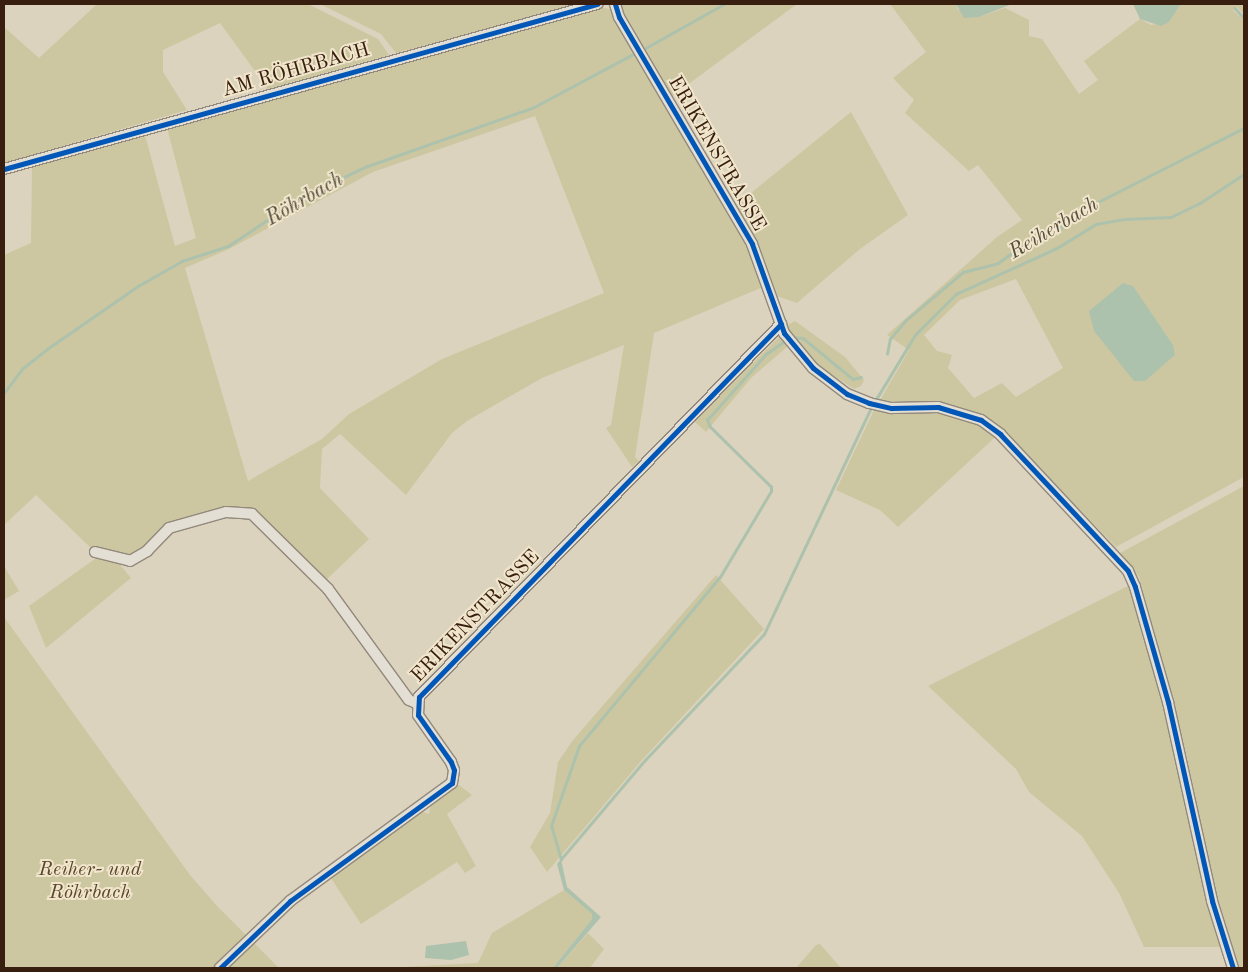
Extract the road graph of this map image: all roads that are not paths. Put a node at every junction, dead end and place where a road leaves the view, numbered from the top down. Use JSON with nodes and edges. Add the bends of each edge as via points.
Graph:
{"nodes":[{"id":1,"x":597,"y":4,"type":"edge"},
{"id":2,"x":615,"y":4,"type":"edge"},
{"id":3,"x":4,"y":169,"type":"edge"},
{"id":4,"x":783,"y":328,"type":"junction"},
{"id":5,"x":95,"y":552,"type":"dead end"},
{"id":6,"x":416,"y":704,"type":"junction"},
{"id":7,"x":220,"y":968,"type":"edge"},
{"id":8,"x":1233,"y":968,"type":"edge"}],
"edges":[{"from":1,"to":3,"type":"street","name":"AM RÖHRBACH"},
{"from":2,"to":4,"type":"street","name":"ERIKENSTRASSE","via":[[619,17],[752,244]]},
{"from":4,"to":6,"type":"street","name":"ERIKENSTRASSE","via":[[419,697]]},
{"from":4,"to":8,"type":"street","name":"ERIKENSTRASSE","via":[[792,345],[827,380],[847,394],[891,408],[938,407],[981,420],[1006,441],[1109,549],[1133,580],[1180,747],[1212,900]]},
{"from":5,"to":6,"type":"street","via":[[130,561],[147,551],[169,528],[226,512],[252,514],[328,589],[409,700]]},
{"from":6,"to":7,"type":"street","name":"ERIKENSTRASSE","via":[[418,715],[451,762],[454,770],[452,783],[296,896]]}]}
